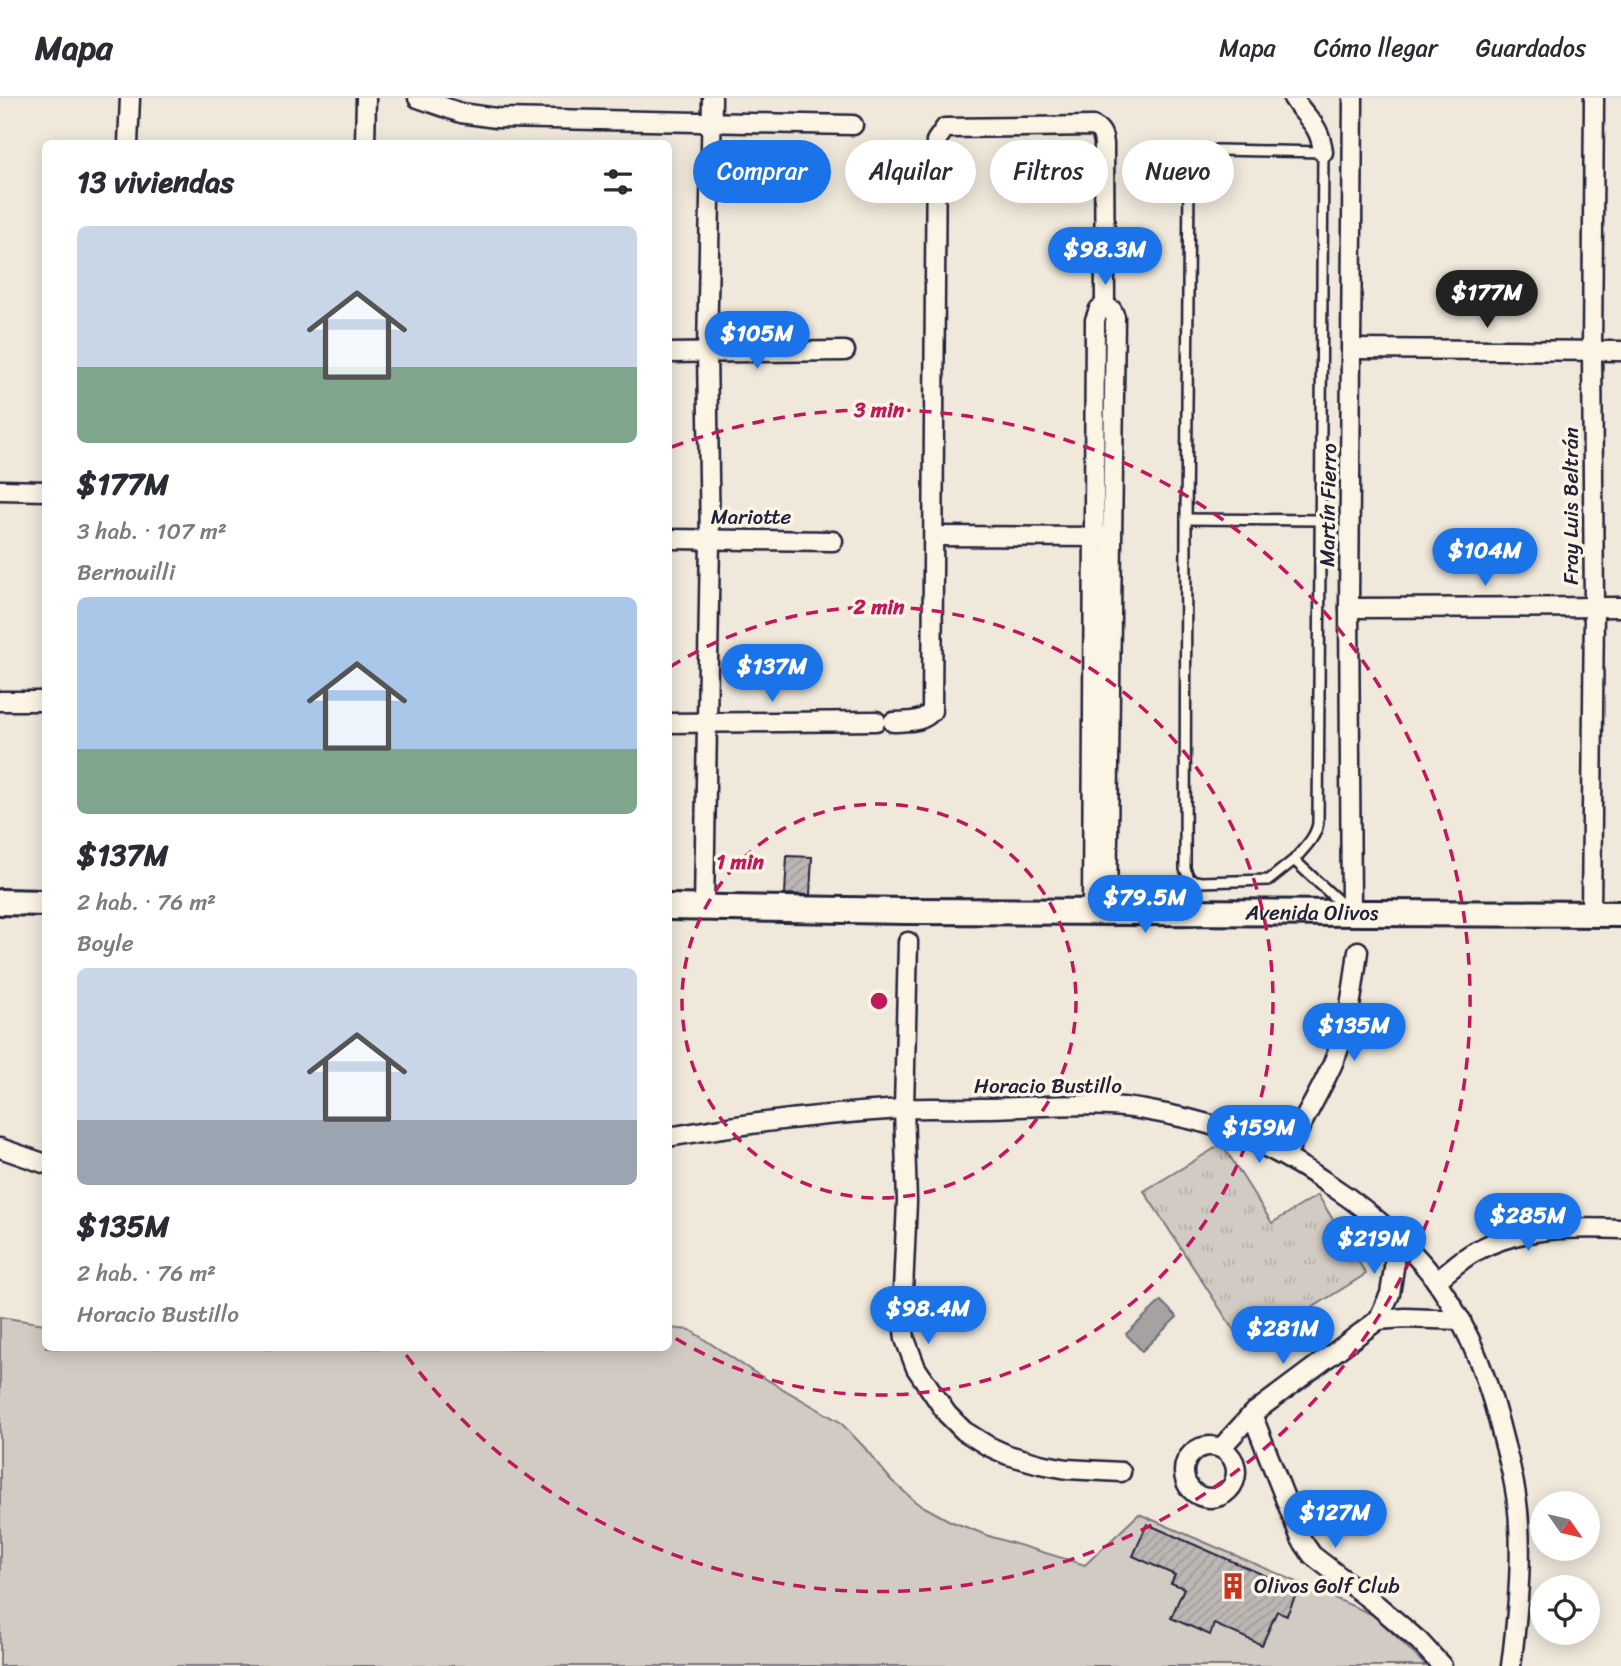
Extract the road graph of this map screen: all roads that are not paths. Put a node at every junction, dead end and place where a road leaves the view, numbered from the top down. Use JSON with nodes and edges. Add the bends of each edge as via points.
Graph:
{"nodes":[{"id":1,"x":130,"y":98,"type":"edge"},
{"id":2,"x":366,"y":98,"type":"edge"},
{"id":3,"x":418,"y":98,"type":"edge"},
{"id":4,"x":712,"y":98,"type":"edge"},
{"id":5,"x":1293,"y":98,"type":"edge"},
{"id":6,"x":1353,"y":98,"type":"edge"},
{"id":7,"x":1594,"y":98,"type":"edge"},
{"id":8,"x":712,"y":122,"type":"junction"},
{"id":9,"x":853,"y":125,"type":"dead end"},
{"id":10,"x":128,"y":140,"type":"edge"},
{"id":11,"x":365,"y":140,"type":"edge"},
{"id":12,"x":1323,"y":152,"type":"junction"},
{"id":13,"x":1352,"y":349,"type":"junction"},
{"id":14,"x":845,"y":351,"type":"dead end"},
{"id":15,"x":1592,"y":351,"type":"junction"},
{"id":16,"x":1621,"y":351,"type":"edge"},
{"id":17,"x":707,"y":352,"type":"junction"},
{"id":18,"x":672,"y":353,"type":"edge"},
{"id":19,"x":0,"y":490,"type":"edge"},
{"id":20,"x":42,"y":491,"type":"edge"},
{"id":21,"x":1185,"y":519,"type":"junction"},
{"id":22,"x":1320,"y":520,"type":"junction"},
{"id":23,"x":934,"y":536,"type":"junction"},
{"id":24,"x":1103,"y":537,"type":"junction"},
{"id":25,"x":672,"y":539,"type":"edge"},
{"id":26,"x":710,"y":540,"type":"junction"},
{"id":27,"x":833,"y":541,"type":"dead end"},
{"id":28,"x":1594,"y":607,"type":"junction"},
{"id":29,"x":1621,"y":607,"type":"edge"},
{"id":30,"x":1349,"y":608,"type":"junction"},
{"id":31,"x":0,"y":701,"type":"edge"},
{"id":32,"x":42,"y":701,"type":"edge"},
{"id":33,"x":672,"y":723,"type":"edge"},
{"id":34,"x":707,"y":724,"type":"junction"},
{"id":35,"x":1294,"y":860,"type":"junction"},
{"id":36,"x":0,"y":902,"type":"edge"},
{"id":37,"x":42,"y":903,"type":"edge"},
{"id":38,"x":672,"y":907,"type":"edge"},
{"id":39,"x":704,"y":908,"type":"junction"},
{"id":40,"x":1099,"y":912,"type":"junction"},
{"id":41,"x":1351,"y":912,"type":"junction"},
{"id":42,"x":1591,"y":914,"type":"junction"},
{"id":43,"x":1621,"y":914,"type":"edge"},
{"id":44,"x":908,"y":942,"type":"dead end"},
{"id":45,"x":1358,"y":951,"type":"dead end"},
{"id":46,"x":904,"y":1109,"type":"junction"},
{"id":47,"x":672,"y":1136,"type":"edge"},
{"id":48,"x":0,"y":1148,"type":"edge"},
{"id":49,"x":1286,"y":1156,"type":"junction"},
{"id":50,"x":42,"y":1163,"type":"edge"},
{"id":51,"x":1621,"y":1229,"type":"edge"},
{"id":52,"x":1395,"y":1237,"type":"junction"},
{"id":53,"x":1436,"y":1281,"type":"junction"},
{"id":54,"x":1378,"y":1320,"type":"junction"},
{"id":55,"x":1461,"y":1320,"type":"junction"},
{"id":56,"x":1252,"y":1414,"type":"junction"},
{"id":57,"x":1221,"y":1448,"type":"dead end"},
{"id":58,"x":1121,"y":1472,"type":"dead end"},
{"id":59,"x":1442,"y":1666,"type":"edge"},
{"id":60,"x":1511,"y":1666,"type":"edge"}],
"edges":[{"from":1,"to":10,"type":"street"},
{"from":2,"to":11,"type":"street"},
{"from":3,"to":8,"type":"street","via":[[461,113],[496,118]]},
{"from":4,"to":8,"type":"street"},
{"from":5,"to":12,"type":"street","via":[[1322,137]]},
{"from":6,"to":13,"type":"street","name":"Martín Fierro"},
{"from":7,"to":15,"type":"street","name":"Fray Luis Beltrán"},
{"from":8,"to":9,"type":"street"},
{"from":8,"to":17,"type":"street"},
{"from":12,"to":21,"type":"lane","via":[[1217,150],[1192,166]]},
{"from":12,"to":22,"type":"lane"},
{"from":13,"to":15,"type":"street"},
{"from":13,"to":30,"type":"street","name":"Martín Fierro"},
{"from":14,"to":17,"type":"street"},
{"from":15,"to":16,"type":"street"},
{"from":15,"to":28,"type":"street","name":"Fray Luis Beltrán"},
{"from":17,"to":18,"type":"street"},
{"from":17,"to":26,"type":"street"},
{"from":19,"to":20,"type":"street"},
{"from":21,"to":22,"type":"lane"},
{"from":21,"to":35,"type":"lane","via":[[1186,876],[1201,882],[1269,880]]},
{"from":22,"to":35,"type":"lane","via":[[1318,823]]},
{"from":23,"to":24,"type":"street"},
{"from":23,"to":24,"type":"street","via":[[936,141],[945,128],[1093,125],[1103,135],[1105,306],[1115,317]]},
{"from":23,"to":34,"type":"street","via":[[932,711],[928,716],[919,721]]},
{"from":24,"to":40,"type":"street"},
{"from":25,"to":26,"type":"street","name":"Mariotte"},
{"from":26,"to":27,"type":"street","name":"Mariotte"},
{"from":26,"to":34,"type":"street"},
{"from":28,"to":29,"type":"street"},
{"from":28,"to":30,"type":"street"},
{"from":28,"to":42,"type":"street","name":"Fray Luis Beltrán"},
{"from":30,"to":41,"type":"street","name":"Martín Fierro"},
{"from":31,"to":32,"type":"street"},
{"from":33,"to":34,"type":"street"},
{"from":34,"to":39,"type":"street"},
{"from":35,"to":41,"type":"lane"},
{"from":36,"to":37,"type":"street"},
{"from":38,"to":39,"type":"street","name":"Avenida Olivos"},
{"from":39,"to":40,"type":"street","name":"Avenida Olivos"},
{"from":40,"to":41,"type":"street","name":"Avenida Olivos"},
{"from":41,"to":42,"type":"street","name":"Avenida Olivos"},
{"from":42,"to":43,"type":"street","name":"Avenida Olivos"},
{"from":44,"to":46,"type":"street"},
{"from":45,"to":49,"type":"street","via":[[1351,1002],[1334,1063]]},
{"from":46,"to":47,"type":"street","name":"Horacio Bustillo","via":[[808,1116]]},
{"from":46,"to":49,"type":"street","name":"Horacio Bustillo","via":[[1113,1106],[1192,1120]]},
{"from":46,"to":58,"type":"street","via":[[907,1202],[902,1312],[905,1339],[916,1368],[947,1414],[964,1432],[988,1446],[1040,1464]]},
{"from":48,"to":50,"type":"street"},
{"from":49,"to":52,"type":"street","name":"Horacio Bustillo","via":[[1346,1195]]},
{"from":51,"to":53,"type":"street","via":[[1552,1229],[1493,1242]]},
{"from":52,"to":53,"type":"street","name":"Horacio Bustillo"},
{"from":52,"to":54,"type":"street","via":[[1390,1294]]},
{"from":53,"to":55,"type":"street","name":"Horacio Bustillo"},
{"from":54,"to":55,"type":"street"},
{"from":54,"to":56,"type":"street"},
{"from":55,"to":60,"type":"street","name":"Horacio Bustillo","via":[[1497,1412],[1519,1524]]},
{"from":56,"to":57,"type":"street"},
{"from":56,"to":59,"type":"street","via":[[1311,1555],[1377,1605]]}]}
